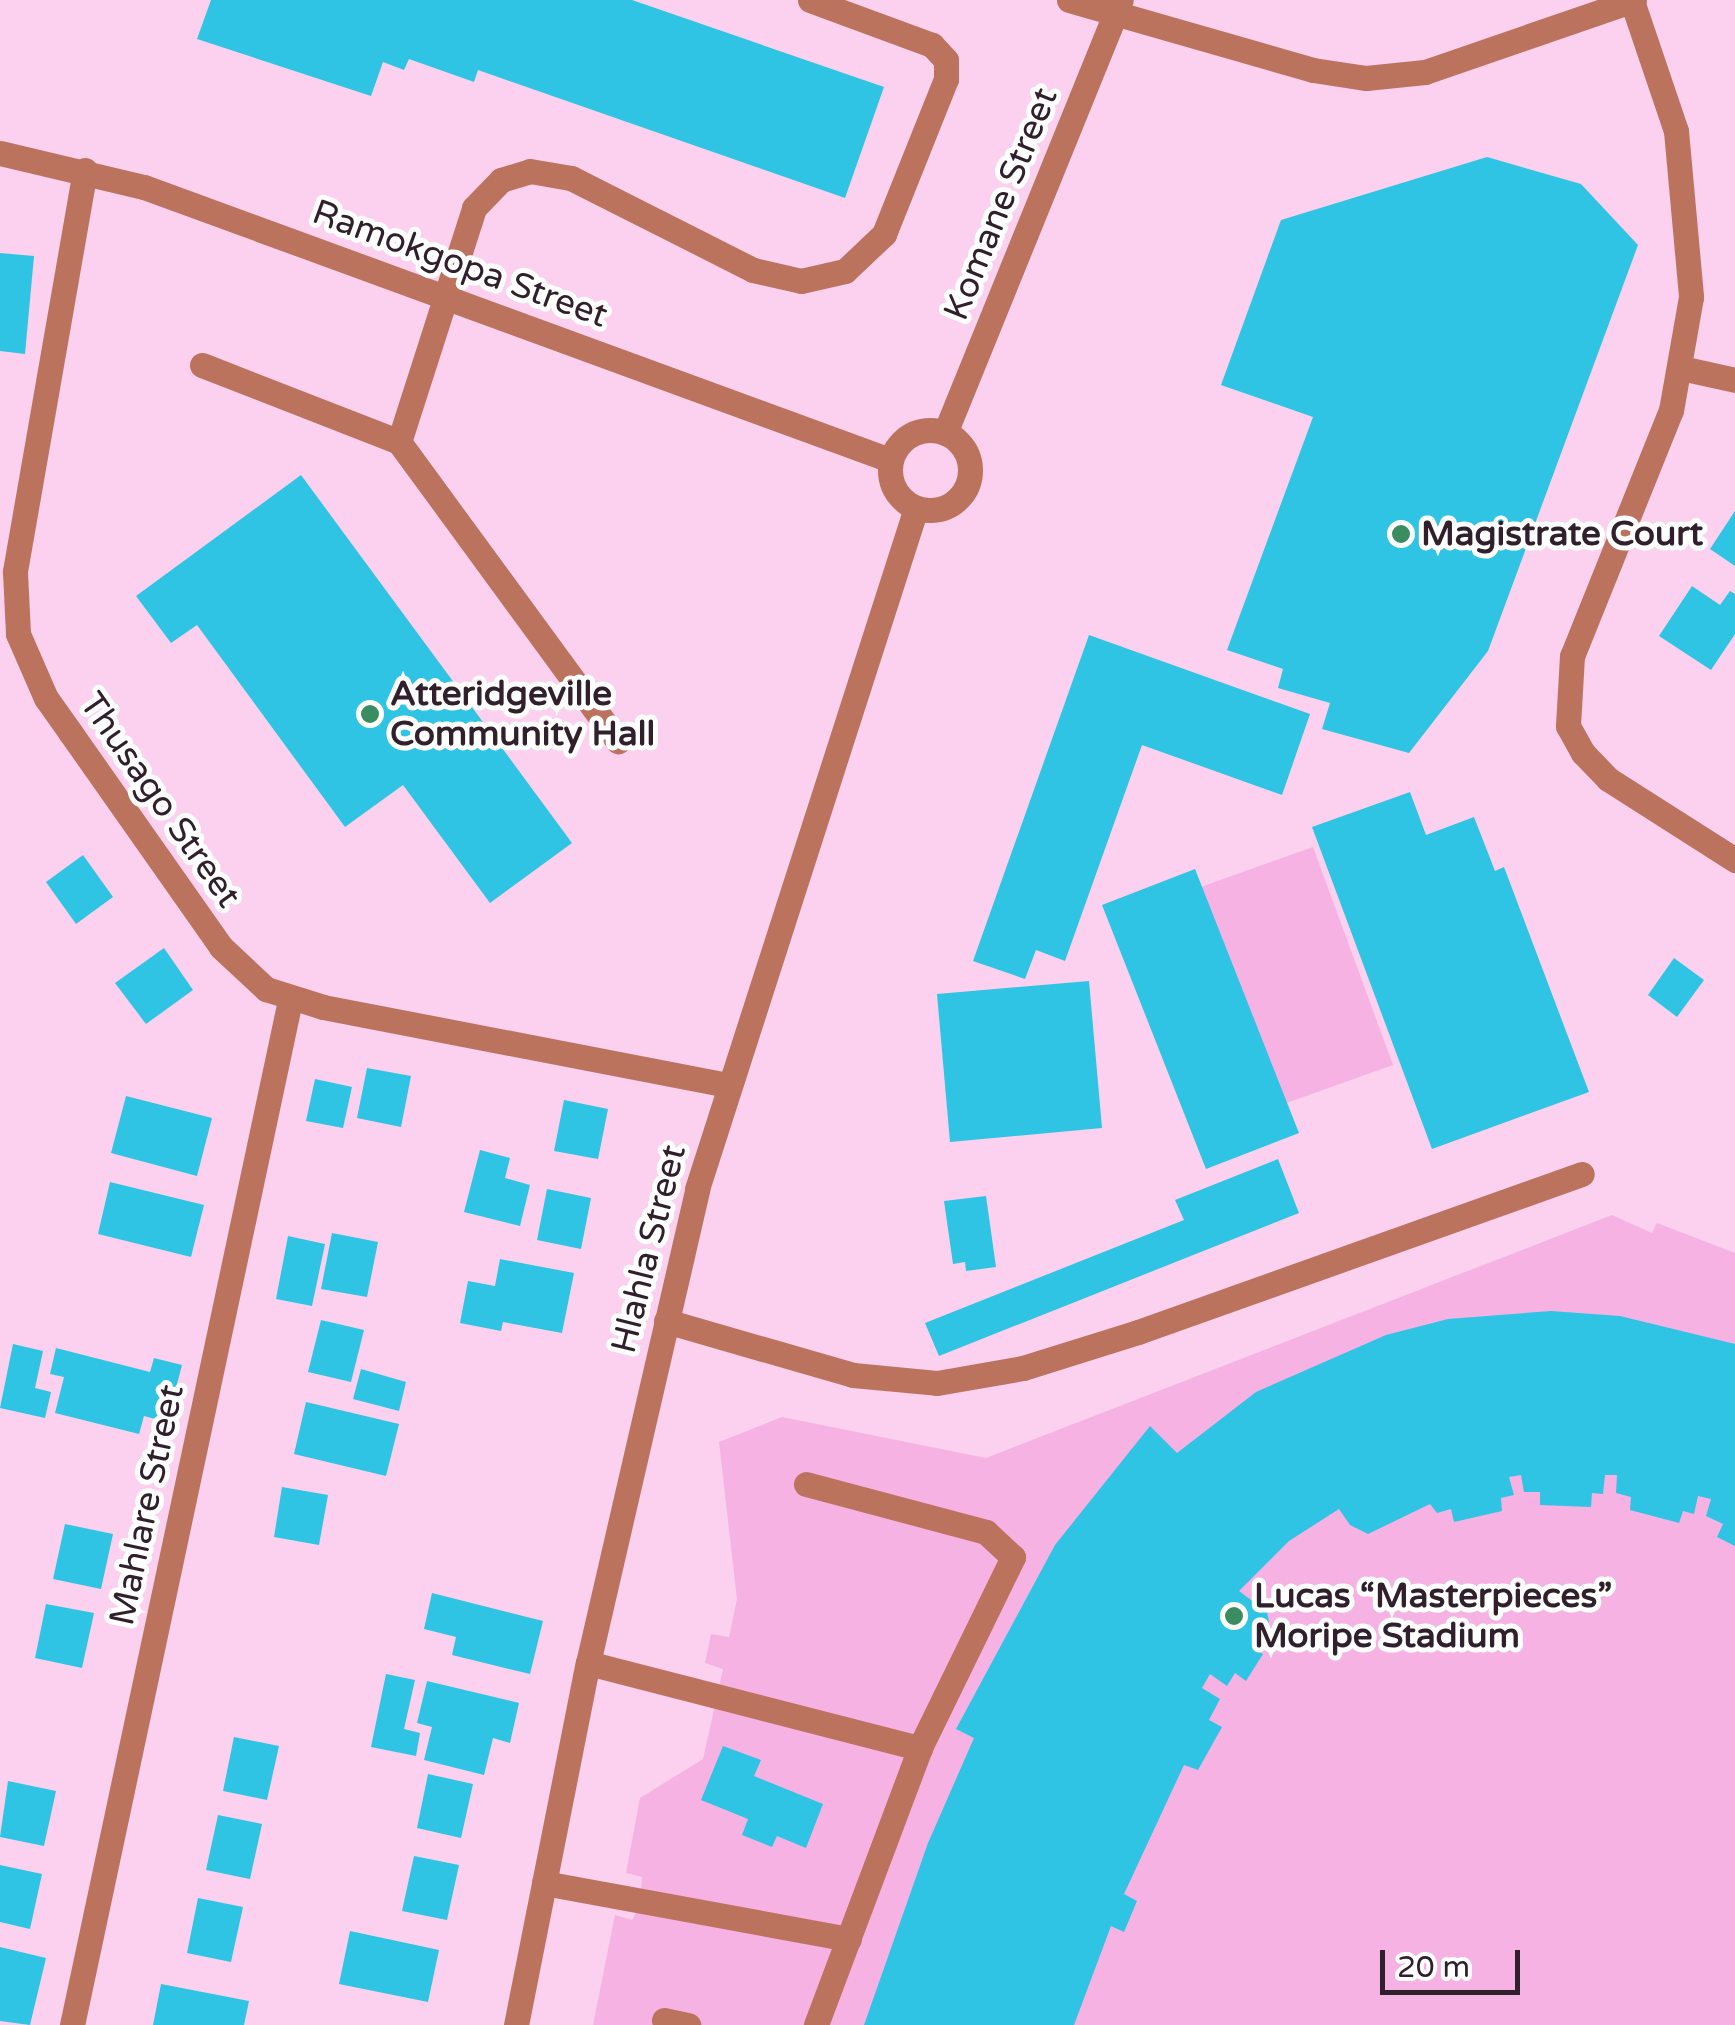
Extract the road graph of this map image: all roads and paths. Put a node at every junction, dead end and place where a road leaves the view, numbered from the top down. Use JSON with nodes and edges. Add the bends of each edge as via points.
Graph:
{"nodes":[{"id":1,"x":810,"y":0,"type":"edge"},
{"id":2,"x":1069,"y":0,"type":"edge"},
{"id":3,"x":1633,"y":0,"type":"edge"},
{"id":4,"x":1597,"y":6,"type":"edge"},
{"id":5,"x":1118,"y":8,"type":"edge"},
{"id":6,"x":0,"y":153,"type":"edge"},
{"id":7,"x":86,"y":170,"type":"junction"},
{"id":8,"x":447,"y":295,"type":"junction"},
{"id":9,"x":202,"y":365,"type":"dead end"},
{"id":10,"x":1681,"y":368,"type":"junction"},
{"id":11,"x":1735,"y":380,"type":"edge"},
{"id":12,"x":945,"y":433,"type":"junction"},
{"id":13,"x":399,"y":442,"type":"junction"},
{"id":14,"x":890,"y":460,"type":"junction"},
{"id":15,"x":916,"y":508,"type":"junction"},
{"id":16,"x":8,"y":606,"type":"edge"},
{"id":17,"x":618,"y":741,"type":"dead end"},
{"id":18,"x":1735,"y":860,"type":"edge"},
{"id":19,"x":290,"y":1000,"type":"junction"},
{"id":20,"x":728,"y":1085,"type":"junction"},
{"id":21,"x":1582,"y":1174,"type":"dead end"},
{"id":22,"x":666,"y":1321,"type":"junction"},
{"id":23,"x":806,"y":1484,"type":"dead end"},
{"id":24,"x":588,"y":1663,"type":"junction"},
{"id":25,"x":920,"y":1748,"type":"junction"},
{"id":26,"x":544,"y":1883,"type":"junction"},
{"id":27,"x":850,"y":1939,"type":"junction"},
{"id":28,"x":72,"y":2025,"type":"edge"},
{"id":29,"x":516,"y":2025,"type":"edge"},
{"id":30,"x":816,"y":2025,"type":"edge"}],
"edges":[{"from":1,"to":8,"type":"street","via":[[932,44],[946,60],[946,79],[908,186],[884,234],[845,271],[801,281],[753,270],[571,178],[530,171],[501,180],[474,208]]},
{"from":2,"to":5,"type":"street"},
{"from":3,"to":4,"type":"street"},
{"from":3,"to":10,"type":"street","via":[[1662,78],[1685,175],[1691,297]]},
{"from":4,"to":5,"type":"street","via":[[1425,72],[1366,78]]},
{"from":5,"to":12,"type":"street","name":"Komane Street"},
{"from":6,"to":7,"type":"street","name":"Ramokgopa Street"},
{"from":7,"to":8,"type":"street","name":"Ramokgopa Street"},
{"from":7,"to":16,"type":"street","name":"Thusago Street"},
{"from":8,"to":13,"type":"street"},
{"from":8,"to":14,"type":"street","name":"Ramokgopa Street"},
{"from":9,"to":13,"type":"street"},
{"from":10,"to":11,"type":"street"},
{"from":10,"to":18,"type":"street","via":[[1572,656],[1568,726],[1582,754],[1608,778]]},
{"from":12,"to":14,"type":"street","via":[[912,434]]},
{"from":12,"to":15,"type":"street","via":[[966,452],[970,479],[944,508]]},
{"from":13,"to":17,"type":"street"},
{"from":14,"to":15,"type":"street","via":[[894,488]]},
{"from":15,"to":20,"type":"street","name":"Hlahla Street"},
{"from":16,"to":19,"type":"street","name":"Thusago Street","via":[[54,709],[221,947],[243,971]]},
{"from":19,"to":20,"type":"street","name":"Thusago Street"},
{"from":19,"to":28,"type":"street","name":"Mahlare Street"},
{"from":20,"to":22,"type":"street","name":"Hlahla Street"},
{"from":21,"to":22,"type":"street","via":[[1138,1332],[1023,1368],[937,1384],[853,1375]]},
{"from":22,"to":24,"type":"street","name":"Hlahla Street"},
{"from":23,"to":25,"type":"street","via":[[986,1532],[1014,1557]]},
{"from":24,"to":25,"type":"street"},
{"from":24,"to":26,"type":"street","name":"Hlahla Street"},
{"from":25,"to":27,"type":"street"},
{"from":26,"to":27,"type":"street"},
{"from":26,"to":29,"type":"street","name":"Hlahla Street"},
{"from":27,"to":30,"type":"street"}]}
